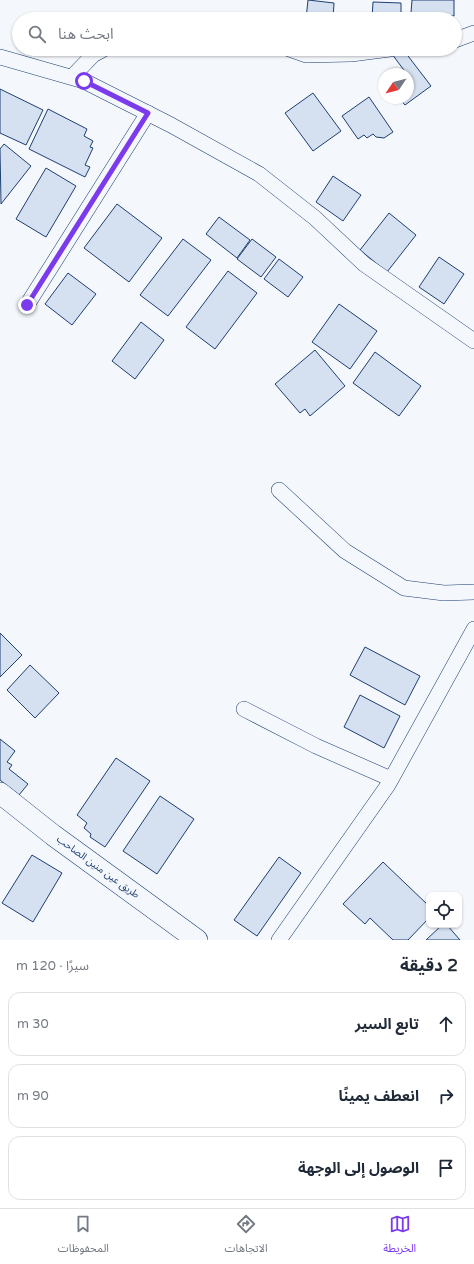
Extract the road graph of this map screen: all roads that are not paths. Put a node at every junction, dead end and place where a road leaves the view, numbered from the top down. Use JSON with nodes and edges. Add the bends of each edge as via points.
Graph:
{"nodes":[{"id":1,"x":474,"y":33,"type":"edge"},
{"id":2,"x":462,"y":37,"type":"edge"},
{"id":3,"x":92,"y":56,"type":"edge"},
{"id":4,"x":0,"y":57,"type":"edge"},
{"id":5,"x":72,"y":77,"type":"junction"},
{"id":6,"x":148,"y":113,"type":"junction"},
{"id":7,"x":27,"y":305,"type":"dead end"},
{"id":8,"x":474,"y":341,"type":"edge"},
{"id":9,"x":279,"y":490,"type":"dead end"},
{"id":10,"x":474,"y":592,"type":"edge"},
{"id":11,"x":474,"y":629,"type":"edge"},
{"id":12,"x":244,"y":709,"type":"dead end"},
{"id":13,"x":391,"y":779,"type":"junction"},
{"id":14,"x":0,"y":793,"type":"edge"},
{"id":15,"x":197,"y":940,"type":"edge"},
{"id":16,"x":279,"y":940,"type":"edge"}],
"edges":[{"from":1,"to":2,"type":"street"},
{"from":3,"to":5,"type":"street"},
{"from":4,"to":5,"type":"street"},
{"from":5,"to":6,"type":"street"},
{"from":6,"to":7,"type":"street"},
{"from":6,"to":8,"type":"street","via":[[259,174],[315,218],[364,264]]},
{"from":9,"to":10,"type":"street","via":[[345,551],[404,588],[444,593]]},
{"from":11,"to":13,"type":"street"},
{"from":12,"to":13,"type":"street","via":[[316,746]]},
{"from":13,"to":16,"type":"street"},
{"from":14,"to":15,"type":"main road","name":"طريق عين منين الصاحب"}]}
